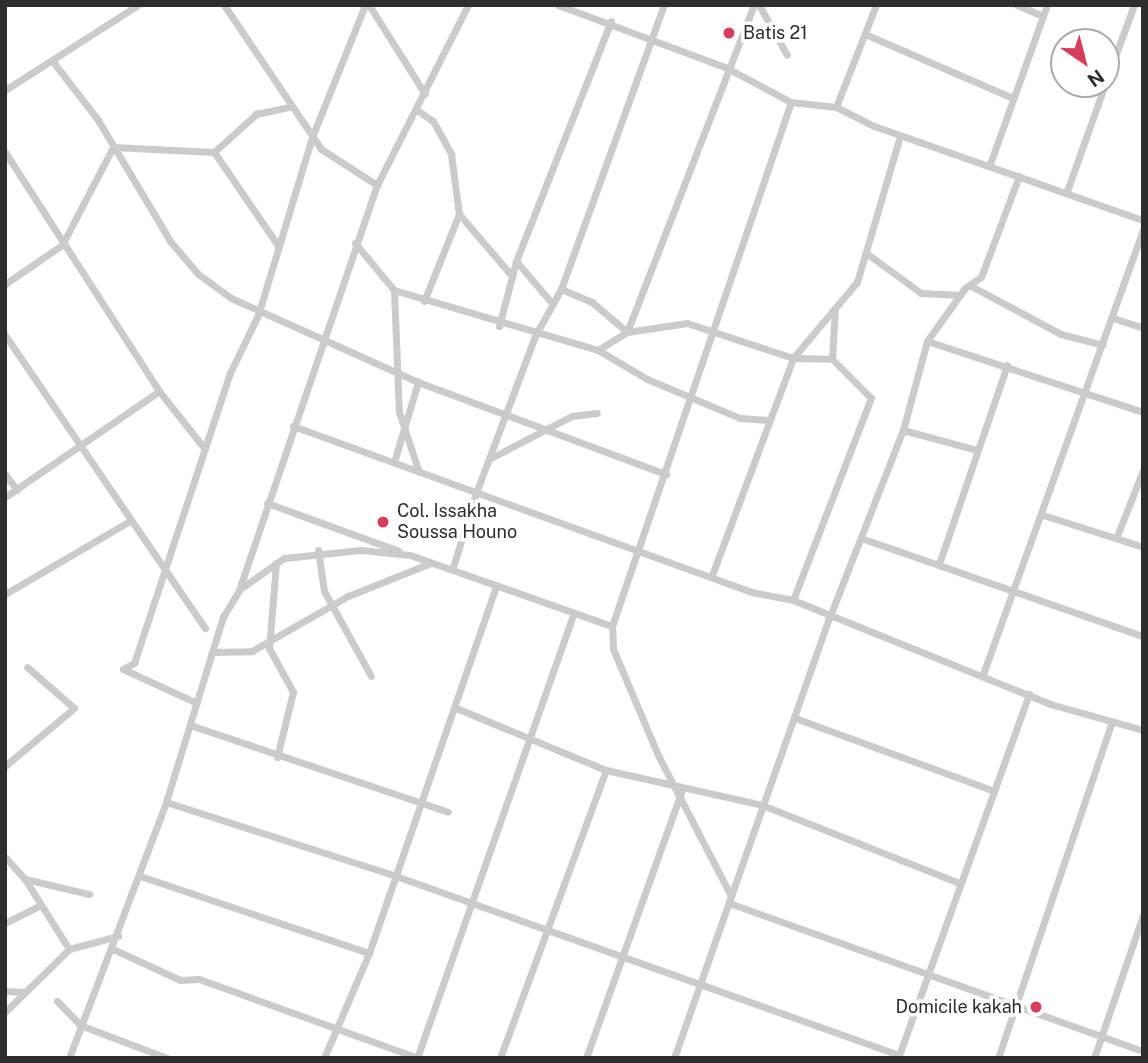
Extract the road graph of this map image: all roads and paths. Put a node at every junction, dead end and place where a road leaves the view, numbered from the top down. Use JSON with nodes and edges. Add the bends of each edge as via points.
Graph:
{"nodes":[{"id":1,"x":138,"y":5,"type":"edge"},
{"id":2,"x":224,"y":5,"type":"edge"},
{"id":3,"x":468,"y":5,"type":"edge"},
{"id":4,"x":558,"y":5,"type":"edge"},
{"id":5,"x":664,"y":5,"type":"edge"},
{"id":6,"x":757,"y":5,"type":"edge"},
{"id":7,"x":876,"y":5,"type":"edge"},
{"id":8,"x":1017,"y":5,"type":"edge"},
{"id":9,"x":1047,"y":5,"type":"edge"},
{"id":10,"x":1134,"y":5,"type":"edge"},
{"id":11,"x":371,"y":7,"type":"edge"},
{"id":12,"x":1043,"y":16,"type":"junction"},
{"id":13,"x":611,"y":21,"type":"junction"},
{"id":14,"x":865,"y":34,"type":"junction"},
{"id":15,"x":649,"y":37,"type":"junction"},
{"id":16,"x":1120,"y":43,"type":"edge"},
{"id":17,"x":787,"y":55,"type":"dead end"},
{"id":18,"x":54,"y":63,"type":"junction"},
{"id":19,"x":727,"y":68,"type":"junction"},
{"id":20,"x":5,"y":90,"type":"edge"},
{"id":21,"x":425,"y":94,"type":"junction"},
{"id":22,"x":1013,"y":98,"type":"junction"},
{"id":23,"x":1100,"y":98,"type":"edge"},
{"id":24,"x":791,"y":102,"type":"junction"},
{"id":25,"x":288,"y":107,"type":"junction"},
{"id":26,"x":836,"y":107,"type":"junction"},
{"id":27,"x":417,"y":110,"type":"junction"},
{"id":28,"x":900,"y":136,"type":"junction"},
{"id":29,"x":312,"y":137,"type":"junction"},
{"id":30,"x":114,"y":146,"type":"junction"},
{"id":31,"x":5,"y":152,"type":"edge"},
{"id":32,"x":214,"y":152,"type":"junction"},
{"id":33,"x":990,"y":163,"type":"junction"},
{"id":34,"x":1019,"y":176,"type":"junction"},
{"id":35,"x":377,"y":185,"type":"junction"},
{"id":36,"x":1067,"y":191,"type":"junction"},
{"id":37,"x":459,"y":214,"type":"junction"},
{"id":38,"x":1143,"y":220,"type":"edge"},
{"id":39,"x":1143,"y":229,"type":"edge"},
{"id":40,"x":355,"y":243,"type":"junction"},
{"id":41,"x":277,"y":244,"type":"junction"},
{"id":42,"x":62,"y":245,"type":"junction"},
{"id":43,"x":866,"y":253,"type":"junction"},
{"id":44,"x":516,"y":261,"type":"junction"},
{"id":45,"x":512,"y":276,"type":"junction"},
{"id":46,"x":5,"y":284,"type":"edge"},
{"id":47,"x":971,"y":286,"type":"junction"},
{"id":48,"x":561,"y":289,"type":"junction"},
{"id":49,"x":394,"y":290,"type":"junction"},
{"id":50,"x":960,"y":295,"type":"junction"},
{"id":51,"x":424,"y":301,"type":"junction"},
{"id":52,"x":550,"y":301,"type":"junction"},
{"id":53,"x":835,"y":309,"type":"junction"},
{"id":54,"x":258,"y":315,"type":"junction"},
{"id":55,"x":1112,"y":318,"type":"junction"},
{"id":56,"x":499,"y":326,"type":"junction"},
{"id":57,"x":1143,"y":328,"type":"edge"},
{"id":58,"x":627,"y":332,"type":"junction"},
{"id":59,"x":5,"y":335,"type":"edge"},
{"id":60,"x":535,"y":336,"type":"junction"},
{"id":61,"x":713,"y":336,"type":"junction"},
{"id":62,"x":320,"y":341,"type":"junction"},
{"id":63,"x":927,"y":341,"type":"junction"},
{"id":64,"x":1103,"y":345,"type":"junction"},
{"id":65,"x":598,"y":350,"type":"junction"},
{"id":66,"x":793,"y":358,"type":"junction"},
{"id":67,"x":832,"y":359,"type":"junction"},
{"id":68,"x":1007,"y":365,"type":"junction"},
{"id":69,"x":397,"y":373,"type":"junction"},
{"id":70,"x":418,"y":382,"type":"junction"},
{"id":71,"x":159,"y":391,"type":"junction"},
{"id":72,"x":1086,"y":394,"type":"junction"},
{"id":73,"x":690,"y":397,"type":"junction"},
{"id":74,"x":1143,"y":412,"type":"edge"},
{"id":75,"x":597,"y":413,"type":"dead end"},
{"id":76,"x":505,"y":415,"type":"junction"},
{"id":77,"x":770,"y":420,"type":"junction"},
{"id":78,"x":293,"y":426,"type":"junction"},
{"id":79,"x":404,"y":428,"type":"junction"},
{"id":80,"x":903,"y":430,"type":"junction"},
{"id":81,"x":548,"y":431,"type":"junction"},
{"id":82,"x":205,"y":449,"type":"junction"},
{"id":83,"x":977,"y":450,"type":"junction"},
{"id":84,"x":80,"y":451,"type":"junction"},
{"id":85,"x":489,"y":459,"type":"junction"},
{"id":86,"x":394,"y":463,"type":"junction"},
{"id":87,"x":1143,"y":470,"type":"edge"},
{"id":88,"x":419,"y":472,"type":"junction"},
{"id":89,"x":5,"y":474,"type":"edge"},
{"id":90,"x":666,"y":474,"type":"junction"},
{"id":91,"x":17,"y":490,"type":"junction"},
{"id":92,"x":476,"y":493,"type":"junction"},
{"id":93,"x":5,"y":497,"type":"edge"},
{"id":94,"x":267,"y":503,"type":"junction"},
{"id":95,"x":1043,"y":515,"type":"junction"},
{"id":96,"x":128,"y":522,"type":"junction"},
{"id":97,"x":1117,"y":536,"type":"junction"},
{"id":98,"x":861,"y":538,"type":"junction"},
{"id":99,"x":1143,"y":547,"type":"edge"},
{"id":100,"x":318,"y":550,"type":"junction"},
{"id":101,"x":639,"y":551,"type":"junction"},
{"id":102,"x":410,"y":555,"type":"junction"},
{"id":103,"x":940,"y":561,"type":"junction"},
{"id":104,"x":276,"y":563,"type":"junction"},
{"id":105,"x":432,"y":563,"type":"junction"},
{"id":106,"x":452,"y":570,"type":"junction"},
{"id":107,"x":165,"y":573,"type":"junction"},
{"id":108,"x":712,"y":575,"type":"junction"},
{"id":109,"x":496,"y":586,"type":"junction"},
{"id":110,"x":1013,"y":588,"type":"junction"},
{"id":111,"x":239,"y":590,"type":"junction"},
{"id":112,"x":5,"y":594,"type":"edge"},
{"id":113,"x":793,"y":600,"type":"junction"},
{"id":114,"x":331,"y":608,"type":"junction"},
{"id":115,"x":574,"y":613,"type":"junction"},
{"id":116,"x":830,"y":616,"type":"junction"},
{"id":117,"x":612,"y":626,"type":"junction"},
{"id":118,"x":205,"y":628,"type":"dead end"},
{"id":119,"x":1143,"y":636,"type":"edge"},
{"id":120,"x":270,"y":640,"type":"junction"},
{"id":121,"x":213,"y":652,"type":"junction"},
{"id":122,"x":27,"y":667,"type":"dead end"},
{"id":123,"x":983,"y":674,"type":"junction"},
{"id":124,"x":371,"y":676,"type":"dead end"},
{"id":125,"x":1029,"y":694,"type":"junction"},
{"id":126,"x":197,"y":703,"type":"junction"},
{"id":127,"x":456,"y":708,"type":"junction"},
{"id":128,"x":795,"y":718,"type":"junction"},
{"id":129,"x":1112,"y":722,"type":"junction"},
{"id":130,"x":190,"y":725,"type":"junction"},
{"id":131,"x":1143,"y":730,"type":"edge"},
{"id":132,"x":529,"y":738,"type":"junction"},
{"id":133,"x":277,"y":757,"type":"junction"},
{"id":134,"x":5,"y":766,"type":"edge"},
{"id":135,"x":606,"y":770,"type":"junction"},
{"id":136,"x":674,"y":783,"type":"junction"},
{"id":137,"x":682,"y":790,"type":"junction"},
{"id":138,"x":992,"y":790,"type":"junction"},
{"id":139,"x":166,"y":802,"type":"junction"},
{"id":140,"x":422,"y":803,"type":"junction"},
{"id":141,"x":762,"y":805,"type":"junction"},
{"id":142,"x":448,"y":812,"type":"dead end"},
{"id":143,"x":5,"y":857,"type":"edge"},
{"id":144,"x":140,"y":876,"type":"junction"},
{"id":145,"x":396,"y":876,"type":"junction"},
{"id":146,"x":25,"y":879,"type":"junction"},
{"id":147,"x":959,"y":883,"type":"junction"},
{"id":148,"x":89,"y":894,"type":"dead end"},
{"id":149,"x":730,"y":900,"type":"junction"},
{"id":150,"x":472,"y":902,"type":"junction"},
{"id":151,"x":41,"y":905,"type":"junction"},
{"id":152,"x":1143,"y":915,"type":"edge"},
{"id":153,"x":6,"y":924,"type":"edge"},
{"id":154,"x":546,"y":933,"type":"junction"},
{"id":155,"x":118,"y":936,"type":"junction"},
{"id":156,"x":69,"y":949,"type":"junction"},
{"id":157,"x":113,"y":949,"type":"junction"},
{"id":158,"x":369,"y":953,"type":"junction"},
{"id":159,"x":624,"y":958,"type":"junction"},
{"id":160,"x":927,"y":978,"type":"junction"},
{"id":161,"x":703,"y":985,"type":"junction"},
{"id":162,"x":6,"y":991,"type":"edge"},
{"id":163,"x":24,"y":992,"type":"junction"},
{"id":164,"x":57,"y":1001,"type":"dead end"},
{"id":165,"x":1016,"y":1007,"type":"junction"},
{"id":166,"x":5,"y":1012,"type":"edge"},
{"id":167,"x":80,"y":1025,"type":"junction"},
{"id":168,"x":339,"y":1028,"type":"junction"},
{"id":169,"x":1099,"y":1039,"type":"junction"},
{"id":170,"x":1143,"y":1051,"type":"edge"},
{"id":171,"x":899,"y":1056,"type":"edge"},
{"id":172,"x":69,"y":1058,"type":"edge"},
{"id":173,"x":167,"y":1058,"type":"edge"},
{"id":174,"x":324,"y":1058,"type":"edge"},
{"id":175,"x":418,"y":1058,"type":"edge"},
{"id":176,"x":500,"y":1058,"type":"edge"},
{"id":177,"x":586,"y":1058,"type":"edge"},
{"id":178,"x":674,"y":1058,"type":"edge"},
{"id":179,"x":998,"y":1058,"type":"edge"},
{"id":180,"x":1094,"y":1058,"type":"edge"}],
"edges":[{"from":1,"to":18,"type":"street"},
{"from":2,"to":25,"type":"street"},
{"from":3,"to":21,"type":"street"},
{"from":4,"to":13,"type":"street"},
{"from":5,"to":15,"type":"street"},
{"from":6,"to":17,"type":"street"},
{"from":6,"to":19,"type":"street"},
{"from":7,"to":14,"type":"street"},
{"from":8,"to":12,"type":"street"},
{"from":9,"to":12,"type":"street"},
{"from":10,"to":16,"type":"street"},
{"from":11,"to":21,"type":"street"},
{"from":11,"to":29,"type":"street"},
{"from":12,"to":22,"type":"street"},
{"from":13,"to":15,"type":"street"},
{"from":13,"to":44,"type":"street"},
{"from":14,"to":22,"type":"street"},
{"from":14,"to":26,"type":"street"},
{"from":15,"to":19,"type":"street"},
{"from":15,"to":48,"type":"street"},
{"from":18,"to":20,"type":"street"},
{"from":18,"to":30,"type":"street"},
{"from":19,"to":24,"type":"street"},
{"from":19,"to":58,"type":"street"},
{"from":21,"to":27,"type":"street"},
{"from":22,"to":33,"type":"street"},
{"from":23,"to":36,"type":"street"},
{"from":24,"to":26,"type":"street"},
{"from":24,"to":61,"type":"street"},
{"from":25,"to":29,"type":"street"},
{"from":25,"to":32,"type":"street","via":[[256,114]]},
{"from":26,"to":28,"type":"street"},
{"from":27,"to":35,"type":"street"},
{"from":27,"to":37,"type":"street","via":[[433,121],[451,154]]},
{"from":28,"to":33,"type":"street"},
{"from":28,"to":43,"type":"street"},
{"from":29,"to":35,"type":"street","via":[[341,164]]},
{"from":29,"to":41,"type":"street"},
{"from":30,"to":32,"type":"street"},
{"from":30,"to":42,"type":"street"},
{"from":30,"to":54,"type":"street","via":[[198,274]]},
{"from":31,"to":42,"type":"street"},
{"from":32,"to":41,"type":"street"},
{"from":33,"to":34,"type":"street"},
{"from":34,"to":36,"type":"street"},
{"from":34,"to":47,"type":"street","via":[[981,277]]},
{"from":35,"to":40,"type":"street"},
{"from":36,"to":38,"type":"street"},
{"from":37,"to":45,"type":"street"},
{"from":37,"to":51,"type":"street"},
{"from":39,"to":55,"type":"street"},
{"from":40,"to":49,"type":"street"},
{"from":40,"to":62,"type":"street"},
{"from":41,"to":54,"type":"street"},
{"from":42,"to":46,"type":"street"},
{"from":42,"to":71,"type":"street"},
{"from":43,"to":50,"type":"street","via":[[921,293]]},
{"from":43,"to":53,"type":"street","via":[[858,282]]},
{"from":44,"to":45,"type":"street"},
{"from":44,"to":52,"type":"street"},
{"from":45,"to":56,"type":"street"},
{"from":47,"to":50,"type":"street"},
{"from":47,"to":64,"type":"street","via":[[1061,334]]},
{"from":48,"to":52,"type":"street"},
{"from":48,"to":58,"type":"street","via":[[592,302]]},
{"from":49,"to":51,"type":"street"},
{"from":49,"to":69,"type":"street","via":[[401,336]]},
{"from":50,"to":63,"type":"street"},
{"from":51,"to":56,"type":"street"},
{"from":52,"to":60,"type":"street"},
{"from":53,"to":66,"type":"street"},
{"from":53,"to":67,"type":"street"},
{"from":54,"to":62,"type":"street"},
{"from":54,"to":82,"type":"street"},
{"from":55,"to":57,"type":"street"},
{"from":55,"to":64,"type":"street"},
{"from":56,"to":60,"type":"street"},
{"from":58,"to":61,"type":"street","via":[[687,323]]},
{"from":58,"to":65,"type":"street"},
{"from":59,"to":84,"type":"street"},
{"from":60,"to":65,"type":"street"},
{"from":60,"to":76,"type":"street"},
{"from":61,"to":66,"type":"street"},
{"from":61,"to":73,"type":"street"},
{"from":62,"to":69,"type":"street"},
{"from":62,"to":78,"type":"street"},
{"from":63,"to":68,"type":"street"},
{"from":63,"to":80,"type":"street"},
{"from":64,"to":72,"type":"street"},
{"from":65,"to":73,"type":"street"},
{"from":66,"to":67,"type":"street"},
{"from":66,"to":77,"type":"street"},
{"from":67,"to":113,"type":"street","via":[[871,398]]},
{"from":68,"to":72,"type":"street"},
{"from":68,"to":83,"type":"street"},
{"from":69,"to":70,"type":"street"},
{"from":69,"to":79,"type":"street"},
{"from":70,"to":76,"type":"street"},
{"from":70,"to":79,"type":"street"},
{"from":71,"to":82,"type":"street"},
{"from":71,"to":84,"type":"street"},
{"from":72,"to":74,"type":"street"},
{"from":72,"to":95,"type":"street"},
{"from":73,"to":77,"type":"street","via":[[740,418]]},
{"from":73,"to":90,"type":"street"},
{"from":75,"to":81,"type":"street","via":[[572,415]]},
{"from":76,"to":81,"type":"street"},
{"from":76,"to":85,"type":"street"},
{"from":77,"to":108,"type":"street"},
{"from":78,"to":86,"type":"street"},
{"from":78,"to":94,"type":"street"},
{"from":79,"to":86,"type":"street"},
{"from":79,"to":88,"type":"street"},
{"from":80,"to":83,"type":"street"},
{"from":80,"to":98,"type":"street"},
{"from":81,"to":85,"type":"street"},
{"from":81,"to":90,"type":"street"},
{"from":82,"to":107,"type":"street"},
{"from":83,"to":103,"type":"street"},
{"from":84,"to":91,"type":"street"},
{"from":84,"to":96,"type":"street"},
{"from":85,"to":92,"type":"street"},
{"from":86,"to":88,"type":"street"},
{"from":87,"to":97,"type":"street"},
{"from":88,"to":92,"type":"street"},
{"from":89,"to":91,"type":"street"},
{"from":90,"to":101,"type":"street"},
{"from":91,"to":93,"type":"street"},
{"from":92,"to":101,"type":"street"},
{"from":92,"to":106,"type":"street"},
{"from":94,"to":102,"type":"street"},
{"from":94,"to":111,"type":"street"},
{"from":95,"to":97,"type":"street"},
{"from":95,"to":110,"type":"street"},
{"from":96,"to":107,"type":"street"},
{"from":96,"to":112,"type":"street"},
{"from":97,"to":99,"type":"street"},
{"from":98,"to":103,"type":"street"},
{"from":98,"to":116,"type":"street"},
{"from":100,"to":102,"type":"street"},
{"from":100,"to":104,"type":"street"},
{"from":100,"to":114,"type":"street"},
{"from":101,"to":108,"type":"street"},
{"from":101,"to":117,"type":"street"},
{"from":102,"to":105,"type":"street"},
{"from":103,"to":110,"type":"street"},
{"from":104,"to":111,"type":"street"},
{"from":104,"to":120,"type":"street"},
{"from":105,"to":106,"type":"street"},
{"from":105,"to":114,"type":"street"},
{"from":106,"to":109,"type":"street"},
{"from":107,"to":118,"type":"street"},
{"from":107,"to":126,"type":"street","via":[[134,663],[123,669]]},
{"from":108,"to":113,"type":"street"},
{"from":109,"to":115,"type":"street"},
{"from":109,"to":127,"type":"street"},
{"from":110,"to":119,"type":"street"},
{"from":110,"to":123,"type":"street"},
{"from":111,"to":121,"type":"street"},
{"from":113,"to":116,"type":"street"},
{"from":114,"to":120,"type":"street"},
{"from":114,"to":124,"type":"street"},
{"from":115,"to":117,"type":"street"},
{"from":115,"to":132,"type":"street"},
{"from":116,"to":123,"type":"street"},
{"from":116,"to":128,"type":"street"},
{"from":117,"to":136,"type":"street","via":[[613,649]]},
{"from":120,"to":121,"type":"street","via":[[253,651]]},
{"from":120,"to":133,"type":"street","via":[[293,692]]},
{"from":121,"to":126,"type":"street"},
{"from":122,"to":134,"type":"street","via":[[74,708]]},
{"from":123,"to":125,"type":"street"},
{"from":125,"to":129,"type":"street"},
{"from":125,"to":138,"type":"street"},
{"from":126,"to":130,"type":"street"},
{"from":127,"to":132,"type":"street"},
{"from":127,"to":140,"type":"street"},
{"from":128,"to":138,"type":"street"},
{"from":128,"to":141,"type":"street"},
{"from":129,"to":131,"type":"street"},
{"from":129,"to":165,"type":"street"},
{"from":130,"to":133,"type":"street"},
{"from":130,"to":139,"type":"street"},
{"from":132,"to":135,"type":"street"},
{"from":132,"to":150,"type":"street"},
{"from":133,"to":140,"type":"street"},
{"from":135,"to":136,"type":"street"},
{"from":135,"to":154,"type":"street"},
{"from":136,"to":137,"type":"street"},
{"from":137,"to":141,"type":"street"},
{"from":137,"to":149,"type":"street"},
{"from":137,"to":159,"type":"street"},
{"from":138,"to":147,"type":"street"},
{"from":139,"to":144,"type":"street"},
{"from":139,"to":145,"type":"street"},
{"from":140,"to":142,"type":"street"},
{"from":140,"to":145,"type":"street"},
{"from":141,"to":147,"type":"street"},
{"from":141,"to":149,"type":"street"},
{"from":143,"to":146,"type":"street"},
{"from":144,"to":155,"type":"street"},
{"from":144,"to":158,"type":"street"},
{"from":145,"to":150,"type":"street"},
{"from":145,"to":158,"type":"street"},
{"from":146,"to":148,"type":"street"},
{"from":146,"to":151,"type":"street"},
{"from":147,"to":160,"type":"street"},
{"from":149,"to":160,"type":"street"},
{"from":149,"to":161,"type":"street"},
{"from":150,"to":154,"type":"street"},
{"from":150,"to":175,"type":"street"},
{"from":151,"to":153,"type":"street"},
{"from":151,"to":156,"type":"street"},
{"from":152,"to":169,"type":"street"},
{"from":154,"to":159,"type":"street"},
{"from":154,"to":176,"type":"street"},
{"from":155,"to":156,"type":"street"},
{"from":155,"to":157,"type":"street"},
{"from":156,"to":163,"type":"street"},
{"from":157,"to":167,"type":"street"},
{"from":157,"to":168,"type":"street","via":[[180,980],[199,979]]},
{"from":158,"to":168,"type":"street"},
{"from":159,"to":161,"type":"street"},
{"from":159,"to":177,"type":"street"},
{"from":160,"to":165,"type":"street"},
{"from":160,"to":171,"type":"street"},
{"from":161,"to":171,"type":"street"},
{"from":161,"to":178,"type":"street"},
{"from":162,"to":163,"type":"street"},
{"from":163,"to":166,"type":"street"},
{"from":164,"to":167,"type":"street"},
{"from":165,"to":169,"type":"street"},
{"from":165,"to":179,"type":"street"},
{"from":167,"to":172,"type":"street"},
{"from":167,"to":173,"type":"street"},
{"from":168,"to":174,"type":"street"},
{"from":168,"to":175,"type":"street"},
{"from":169,"to":170,"type":"street"},
{"from":169,"to":180,"type":"street"}]}
